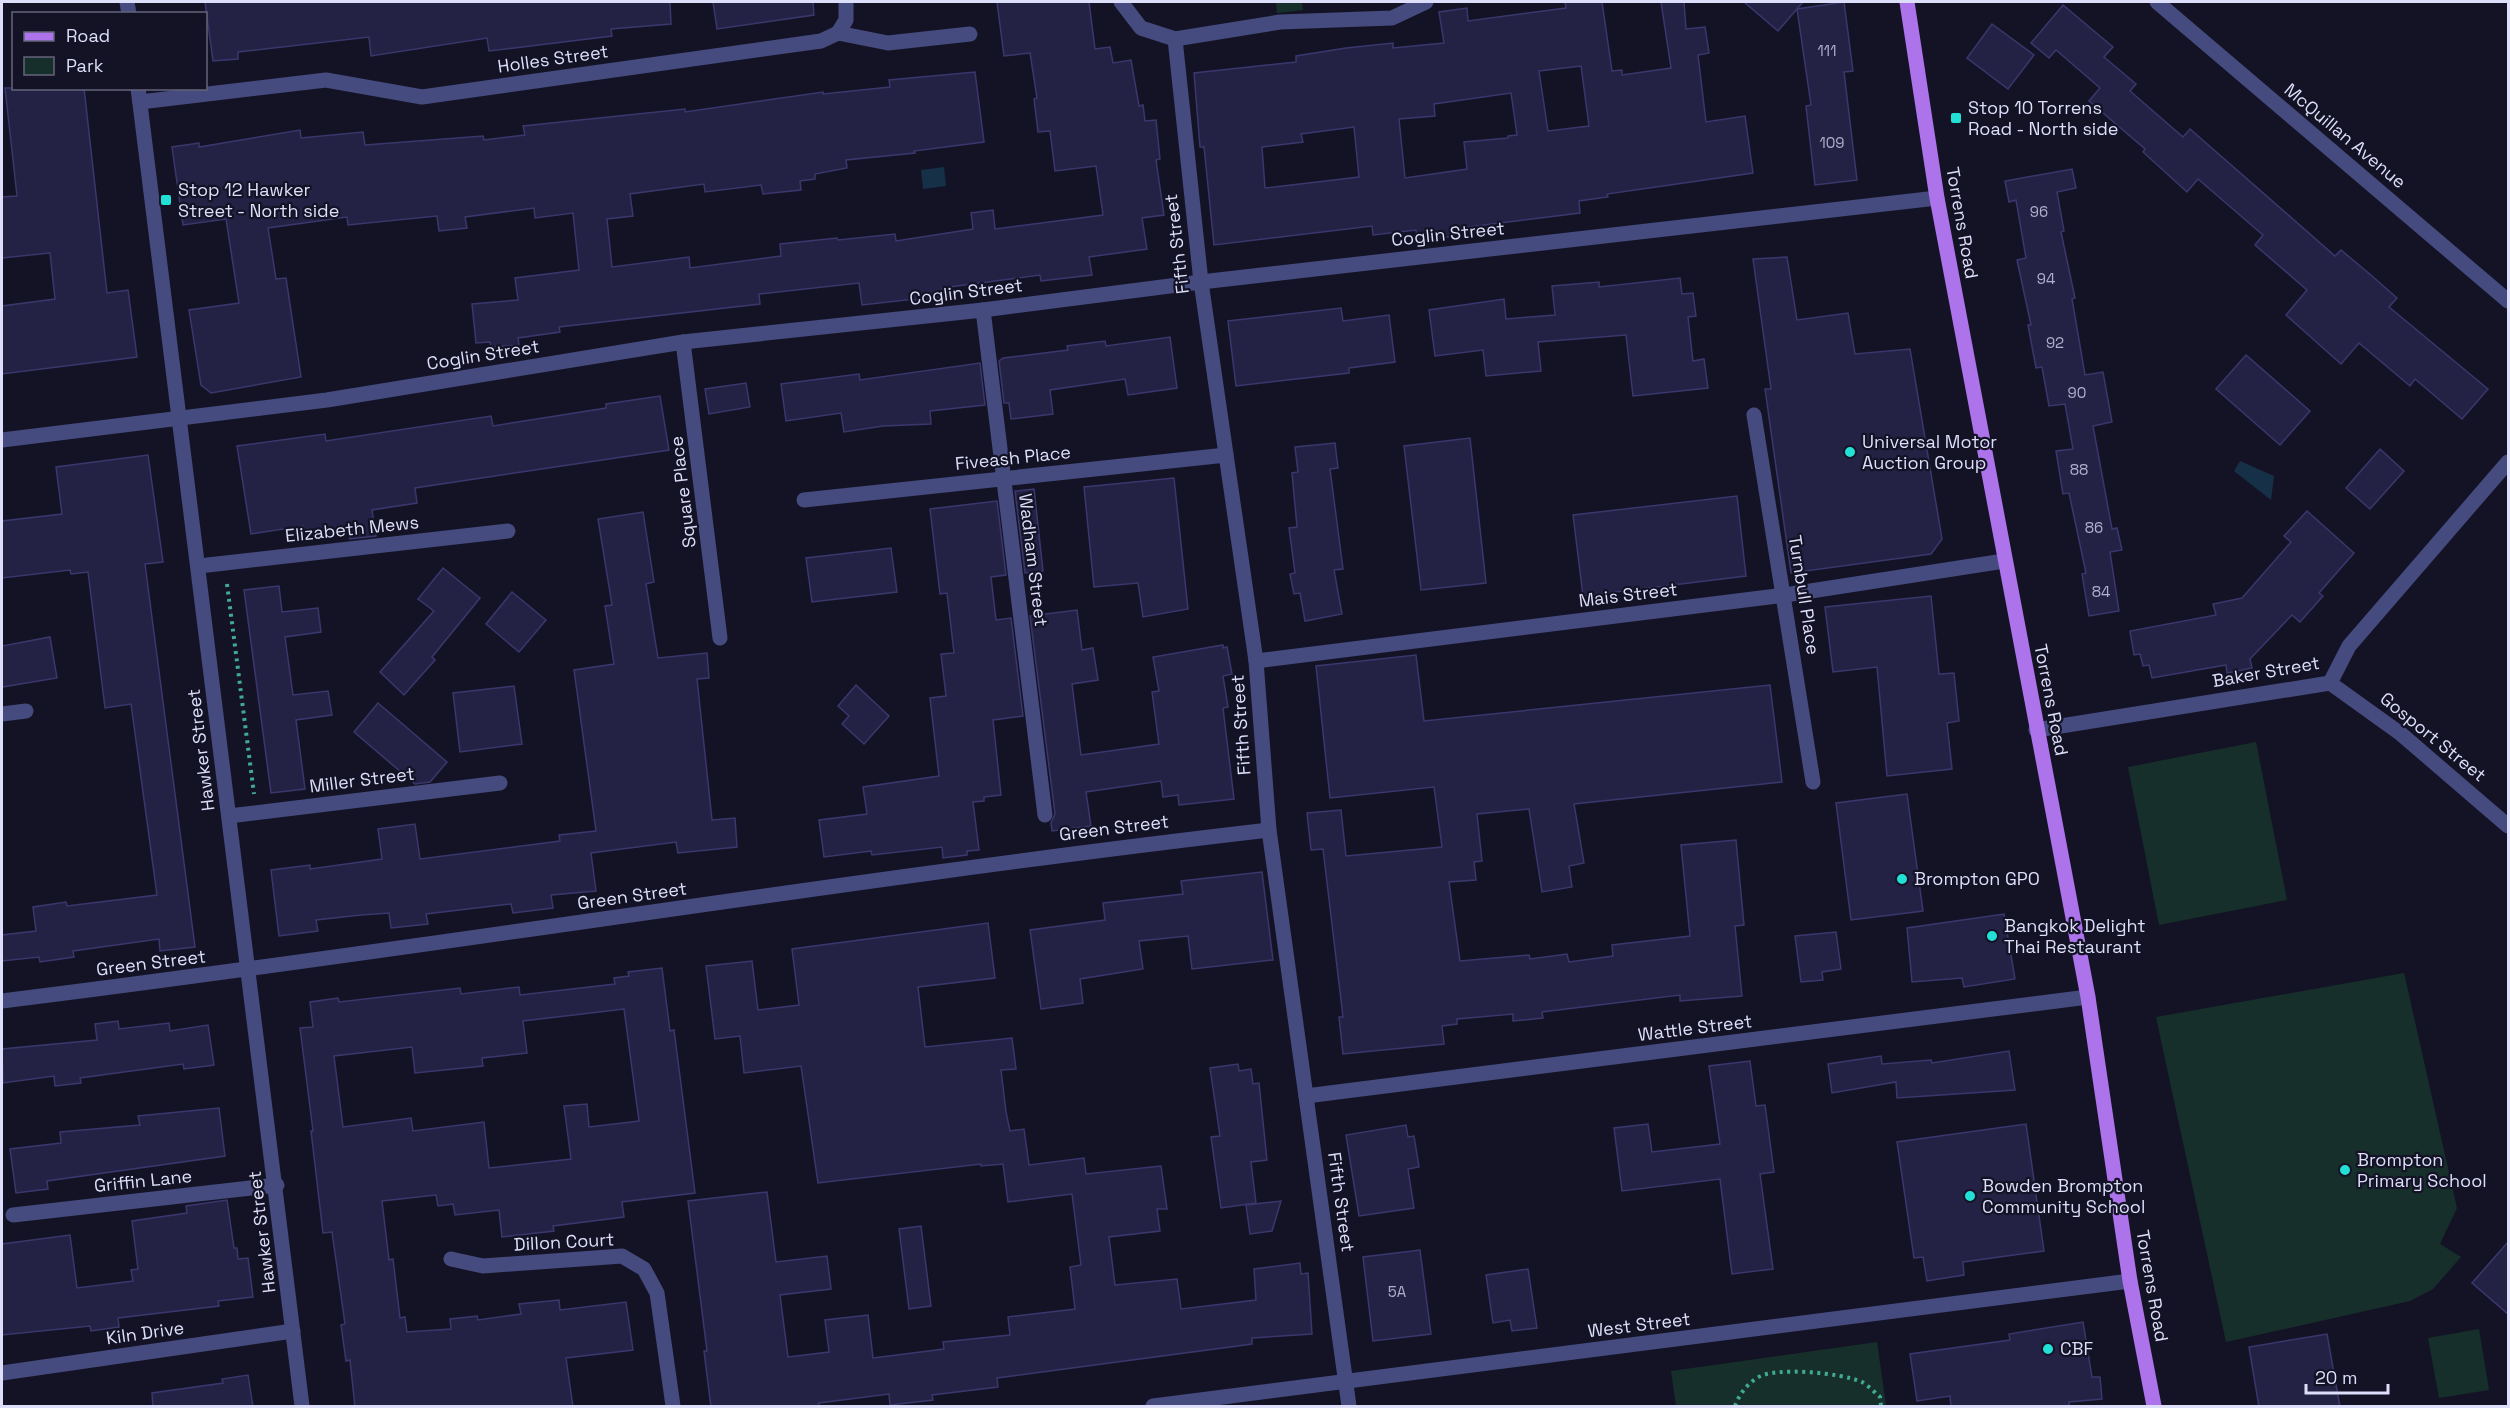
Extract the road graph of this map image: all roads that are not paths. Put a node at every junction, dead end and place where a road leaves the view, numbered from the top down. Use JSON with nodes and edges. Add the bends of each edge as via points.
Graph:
{"nodes":[{"id":1,"x":846,"y":2,"type":"edge"},
{"id":2,"x":1121,"y":2,"type":"edge"},
{"id":3,"x":1426,"y":2,"type":"edge"},
{"id":4,"x":1907,"y":2,"type":"edge"},
{"id":5,"x":2157,"y":2,"type":"edge"},
{"id":6,"x":838,"y":33,"type":"junction"},
{"id":7,"x":970,"y":34,"type":"dead end"},
{"id":8,"x":1174,"y":39,"type":"junction"},
{"id":9,"x":201,"y":90,"type":"edge"},
{"id":10,"x":207,"y":90,"type":"edge"},
{"id":11,"x":139,"y":95,"type":"edge"},
{"id":12,"x":1937,"y":198,"type":"junction"},
{"id":13,"x":1201,"y":282,"type":"junction"},
{"id":14,"x":2508,"y":301,"type":"edge"},
{"id":15,"x":983,"y":310,"type":"junction"},
{"id":16,"x":683,"y":342,"type":"junction"},
{"id":17,"x":1754,"y":415,"type":"dead end"},
{"id":18,"x":180,"y":418,"type":"junction"},
{"id":19,"x":2,"y":440,"type":"edge"},
{"id":20,"x":1226,"y":455,"type":"junction"},
{"id":21,"x":2508,"y":462,"type":"edge"},
{"id":22,"x":1003,"y":479,"type":"junction"},
{"id":23,"x":804,"y":500,"type":"dead end"},
{"id":24,"x":508,"y":531,"type":"dead end"},
{"id":25,"x":2004,"y":561,"type":"junction"},
{"id":26,"x":200,"y":566,"type":"junction"},
{"id":27,"x":1785,"y":595,"type":"junction"},
{"id":28,"x":720,"y":638,"type":"dead end"},
{"id":29,"x":1256,"y":661,"type":"junction"},
{"id":30,"x":2330,"y":683,"type":"junction"},
{"id":31,"x":26,"y":711,"type":"dead end"},
{"id":32,"x":2,"y":714,"type":"edge"},
{"id":33,"x":2036,"y":730,"type":"junction"},
{"id":34,"x":1813,"y":782,"type":"dead end"},
{"id":35,"x":500,"y":783,"type":"dead end"},
{"id":36,"x":1045,"y":815,"type":"dead end"},
{"id":37,"x":229,"y":816,"type":"junction"},
{"id":38,"x":2508,"y":826,"type":"edge"},
{"id":39,"x":1269,"y":830,"type":"junction"},
{"id":40,"x":250,"y":971,"type":"junction"},
{"id":41,"x":2088,"y":997,"type":"junction"},
{"id":42,"x":2,"y":1001,"type":"edge"},
{"id":43,"x":1306,"y":1096,"type":"junction"},
{"id":44,"x":277,"y":1185,"type":"junction"},
{"id":45,"x":13,"y":1215,"type":"dead end"},
{"id":46,"x":451,"y":1259,"type":"dead end"},
{"id":47,"x":2130,"y":1281,"type":"junction"},
{"id":48,"x":294,"y":1331,"type":"junction"},
{"id":49,"x":2,"y":1373,"type":"edge"},
{"id":50,"x":1346,"y":1383,"type":"junction"},
{"id":51,"x":302,"y":1407,"type":"edge"},
{"id":52,"x":673,"y":1407,"type":"edge"},
{"id":53,"x":1153,"y":1407,"type":"edge"},
{"id":54,"x":1349,"y":1407,"type":"edge"},
{"id":55,"x":2154,"y":1407,"type":"edge"}],
"edges":[{"from":1,"to":6,"type":"street","via":[[846,20]]},
{"from":2,"to":8,"type":"street","via":[[1141,28]]},
{"from":3,"to":8,"type":"street","via":[[1392,18],[1280,22]]},
{"from":4,"to":12,"type":"main road","name":"Torrens Road"},
{"from":5,"to":14,"type":"street","name":"McQuillan Avenue"},
{"from":6,"to":7,"type":"street","via":[[888,43]]},
{"from":6,"to":10,"type":"street","name":"Holles Street","via":[[821,41],[422,97],[326,80]]},
{"from":8,"to":13,"type":"street","name":"Fifth Street"},
{"from":9,"to":11,"type":"street","name":"Holles Street"},
{"from":11,"to":18,"type":"street","name":"Hawker Street"},
{"from":12,"to":13,"type":"street","name":"Coglin Street"},
{"from":12,"to":25,"type":"main road","name":"Torrens Road"},
{"from":13,"to":15,"type":"street","name":"Coglin Street"},
{"from":13,"to":20,"type":"street","name":"Fifth Street"},
{"from":15,"to":16,"type":"street","name":"Coglin Street"},
{"from":15,"to":22,"type":"street","name":"Wadham Street"},
{"from":16,"to":18,"type":"street","name":"Coglin Street","via":[[327,400]]},
{"from":16,"to":28,"type":"street","name":"Square Place"},
{"from":17,"to":27,"type":"street","name":"Turnbull Place"},
{"from":18,"to":19,"type":"street","name":"Coglin Street"},
{"from":18,"to":26,"type":"street","name":"Hawker Street"},
{"from":20,"to":22,"type":"street","name":"Fiveash Place"},
{"from":20,"to":29,"type":"street","name":"Fifth Street"},
{"from":21,"to":30,"type":"street","name":"Baker Street","via":[[2349,646]]},
{"from":22,"to":23,"type":"street","name":"Fiveash Place"},
{"from":22,"to":36,"type":"street","name":"Wadham Street"},
{"from":24,"to":26,"type":"street","name":"Elizabeth Mews"},
{"from":25,"to":27,"type":"street","name":"Mais Street"},
{"from":25,"to":33,"type":"main road","name":"Torrens Road"},
{"from":26,"to":37,"type":"street","name":"Hawker Street"},
{"from":27,"to":29,"type":"street","name":"Mais Street"},
{"from":27,"to":34,"type":"street","name":"Turnbull Place"},
{"from":29,"to":39,"type":"street","name":"Fifth Street"},
{"from":30,"to":33,"type":"street","name":"Baker Street"},
{"from":30,"to":38,"type":"street","name":"Gosport Street","via":[[2401,734]]},
{"from":31,"to":32,"type":"street"},
{"from":33,"to":41,"type":"main road","name":"Torrens Road"},
{"from":35,"to":37,"type":"street","name":"Miller Street"},
{"from":37,"to":40,"type":"street","name":"Hawker Street"},
{"from":39,"to":40,"type":"street","name":"Green Street","via":[[1046,856]]},
{"from":39,"to":43,"type":"street","name":"Fifth Street"},
{"from":40,"to":42,"type":"street","name":"Green Street"},
{"from":40,"to":44,"type":"street","name":"Hawker Street"},
{"from":41,"to":43,"type":"street","name":"Wattle Street"},
{"from":41,"to":47,"type":"main road","name":"Torrens Road"},
{"from":43,"to":50,"type":"street","name":"Fifth Street"},
{"from":44,"to":45,"type":"street","name":"Griffin Lane"},
{"from":44,"to":48,"type":"street","name":"Hawker Street"},
{"from":46,"to":52,"type":"street","name":"Dillon Court","via":[[483,1266],[622,1256],[644,1269],[657,1293]]},
{"from":47,"to":50,"type":"street","name":"West Street"},
{"from":47,"to":55,"type":"main road","name":"Torrens Road"},
{"from":48,"to":49,"type":"street","name":"Kiln Drive"},
{"from":48,"to":51,"type":"street","name":"Hawker Street"},
{"from":50,"to":53,"type":"street","name":"West Street"},
{"from":50,"to":54,"type":"street","name":"Fifth Street"}]}
